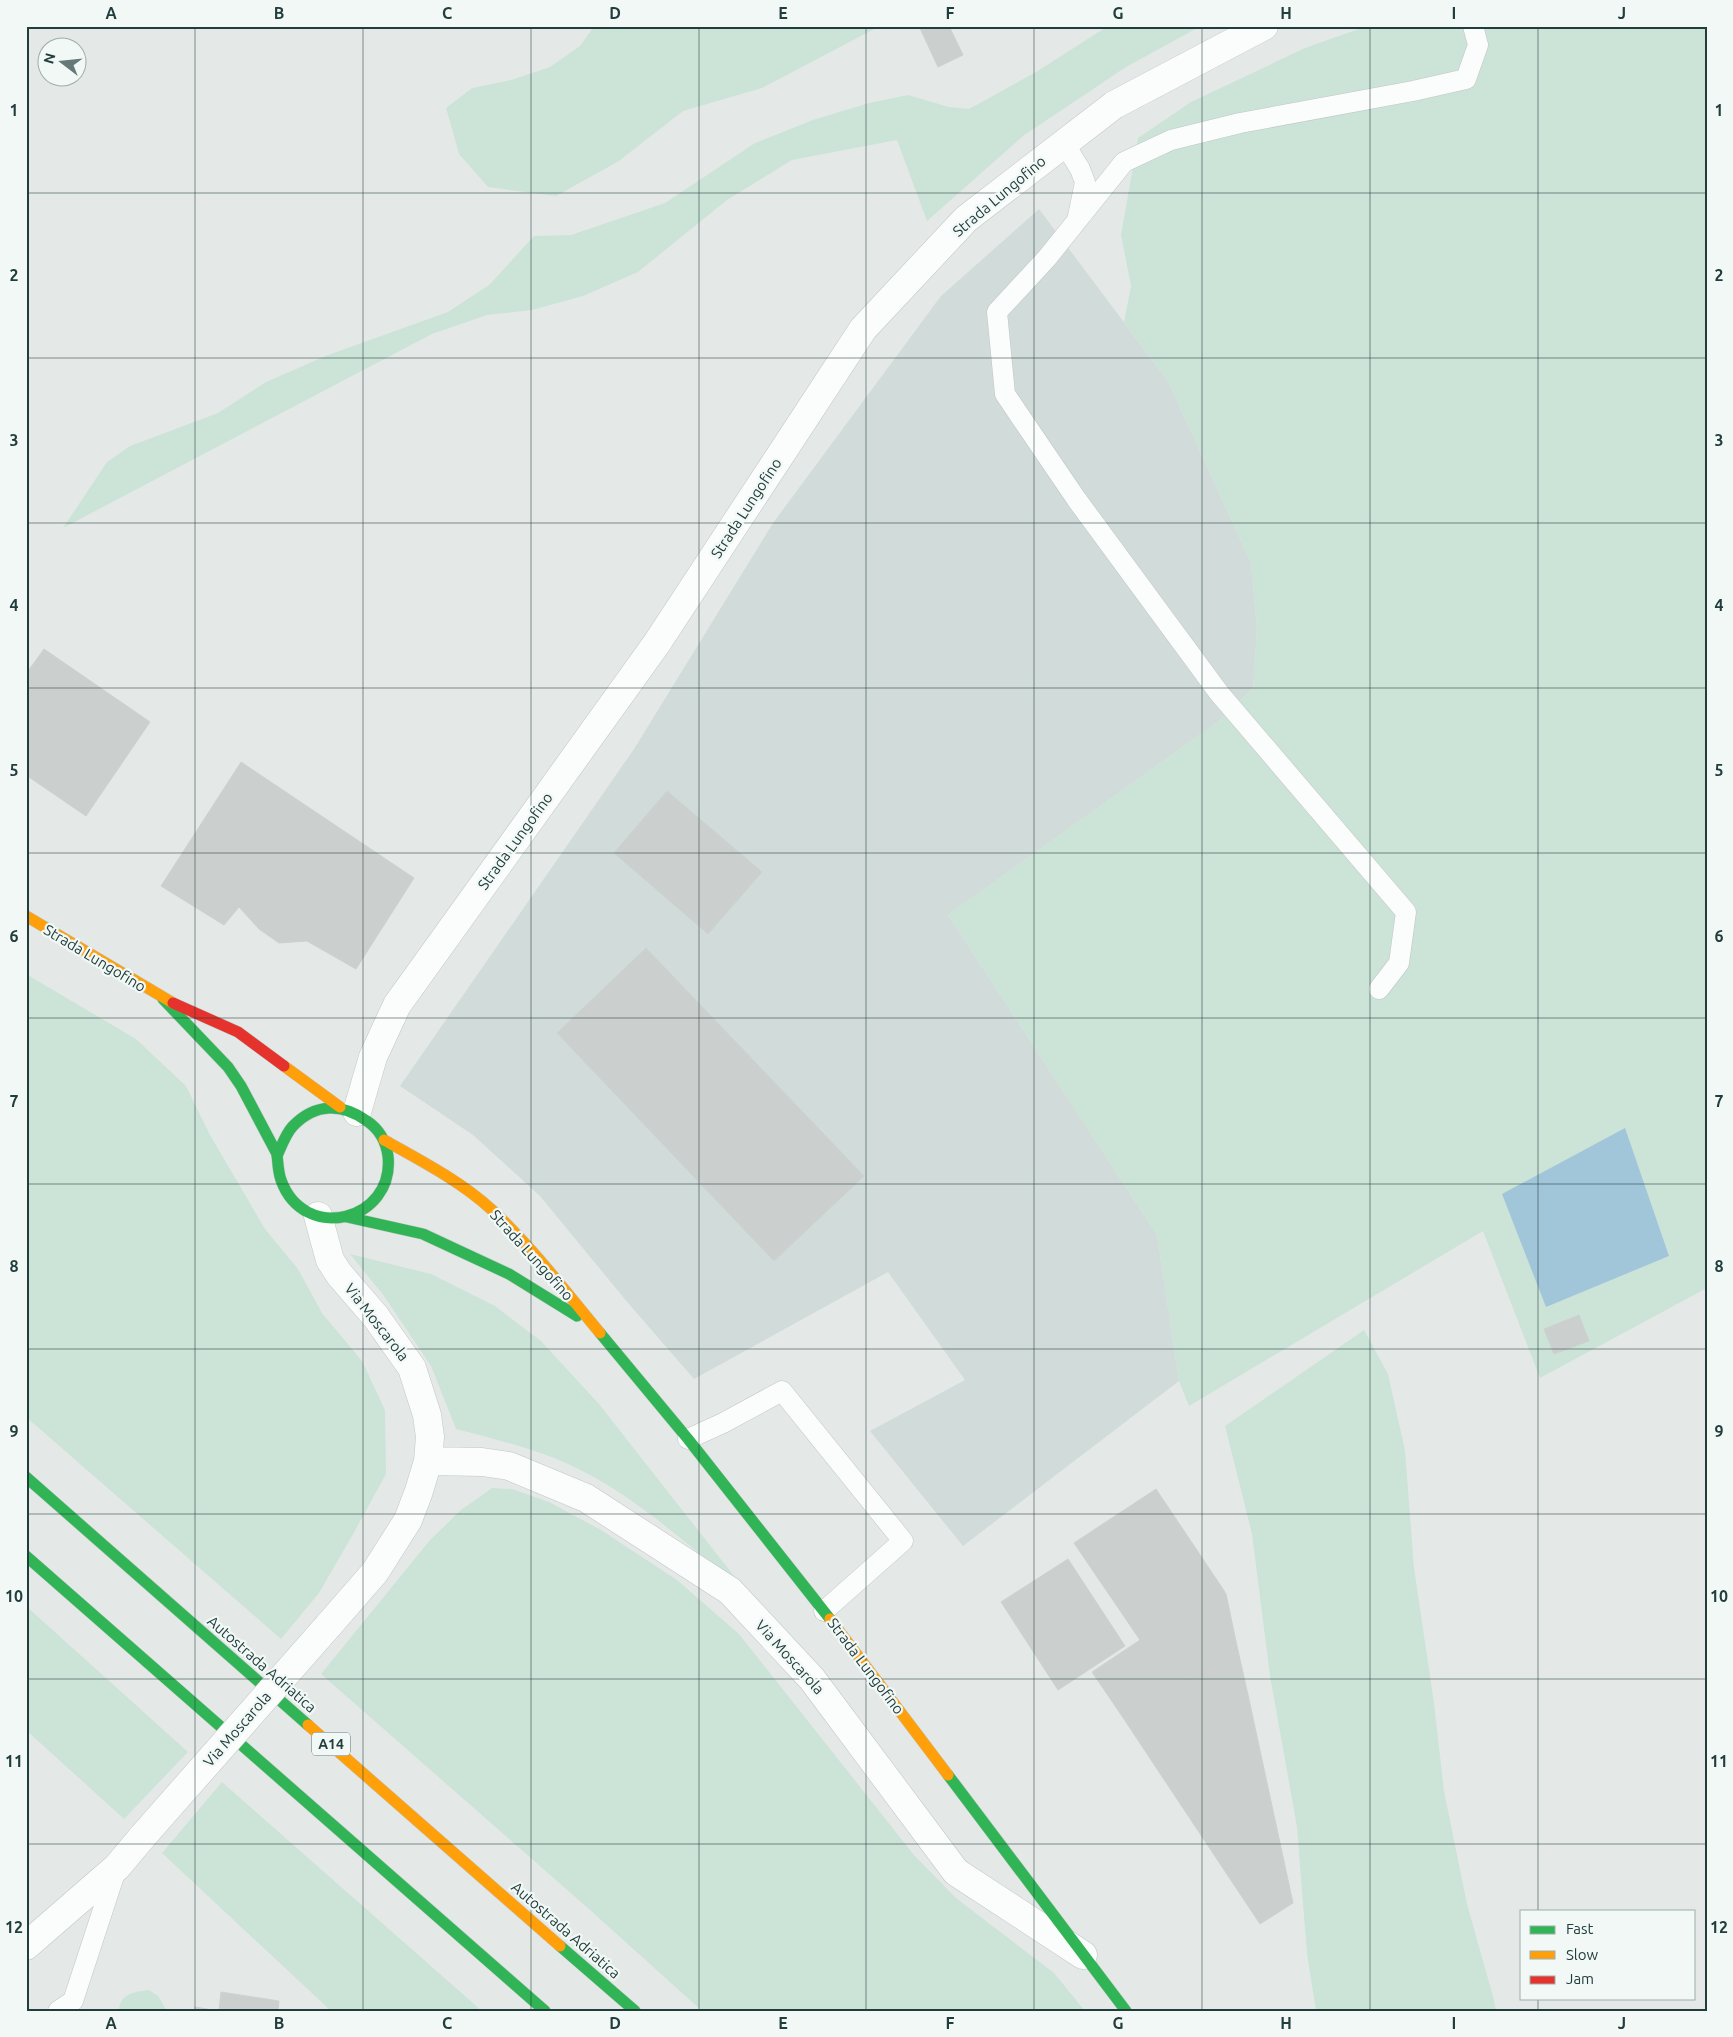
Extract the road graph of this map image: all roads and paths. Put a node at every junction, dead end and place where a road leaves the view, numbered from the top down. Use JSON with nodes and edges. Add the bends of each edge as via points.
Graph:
{"nodes":[{"id":1,"x":1264,"y":26,"type":"edge"},
{"id":2,"x":1473,"y":26,"type":"edge"},
{"id":3,"x":1064,"y":143,"type":"junction"},
{"id":4,"x":1077,"y":220,"type":"junction"},
{"id":5,"x":26,"y":916,"type":"edge"},
{"id":6,"x":1379,"y":989,"type":"dead end"},
{"id":7,"x":163,"y":999,"type":"junction"},
{"id":8,"x":349,"y":1109,"type":"junction"},
{"id":9,"x":384,"y":1140,"type":"junction"},
{"id":10,"x":278,"y":1156,"type":"junction"},
{"id":11,"x":318,"y":1216,"type":"junction"},
{"id":12,"x":347,"y":1217,"type":"junction"},
{"id":13,"x":598,"y":1328,"type":"junction"},
{"id":14,"x":688,"y":1439,"type":"junction"},
{"id":15,"x":428,"y":1461,"type":"junction"},
{"id":16,"x":26,"y":1477,"type":"edge"},
{"id":17,"x":26,"y":1556,"type":"edge"},
{"id":18,"x":824,"y":1611,"type":"junction"},
{"id":19,"x":117,"y":1867,"type":"junction"},
{"id":20,"x":26,"y":1946,"type":"edge"},
{"id":21,"x":1084,"y":1956,"type":"junction"},
{"id":22,"x":58,"y":2011,"type":"edge"},
{"id":23,"x":545,"y":2011,"type":"edge"},
{"id":24,"x":635,"y":2011,"type":"edge"},
{"id":25,"x":1126,"y":2011,"type":"edge"}],
"edges":[{"from":1,"to":3,"type":"street","name":"Strada Lungofino","via":[[1114,105]]},
{"from":2,"to":4,"type":"lane","via":[[1478,45],[1466,79],[1240,123],[1171,140],[1124,162]]},
{"from":3,"to":4,"type":"lane","via":[[1085,182]]},
{"from":3,"to":8,"type":"street","name":"Strada Lungofino","via":[[966,219],[863,329],[657,643],[397,1005]]},
{"from":4,"to":6,"type":"lane","via":[[997,312],[1005,394],[1076,500],[1219,693],[1406,912],[1399,963]]},
{"from":5,"to":7,"type":"main road","name":"Strada Lungofino"},
{"from":7,"to":8,"type":"main road","name":"Strada Lungofino","via":[[238,1032]]},
{"from":7,"to":10,"type":"main road","name":"Strada Lungofino","via":[[233,1074]]},
{"from":8,"to":9,"type":"main road","name":"Strada Lungofino","via":[[368,1119]]},
{"from":8,"to":10,"type":"main road","name":"Strada Lungofino","via":[[322,1107],[306,1113],[282,1138]]},
{"from":9,"to":12,"type":"main road","name":"Strada Lungofino","via":[[389,1155],[383,1187],[362,1210]]},
{"from":9,"to":13,"type":"main road","name":"Strada Lungofino","via":[[435,1168],[490,1208],[534,1253]]},
{"from":10,"to":11,"type":"main road","name":"Strada Lungofino","via":[[278,1172],[291,1200]]},
{"from":11,"to":12,"type":"main road","name":"Strada Lungofino","via":[[332,1219]]},
{"from":11,"to":15,"type":"street","name":"Via Moscarola","via":[[330,1260],[412,1368],[427,1415],[430,1437]]},
{"from":12,"to":13,"type":"main road","name":"Strada Lungofino","via":[[424,1234],[509,1274]]},
{"from":13,"to":14,"type":"main road","name":"Strada Lungofino"},
{"from":14,"to":18,"type":"main road","name":"Strada Lungofino"},
{"from":14,"to":18,"type":"lane","via":[[782,1391],[903,1541]]},
{"from":15,"to":19,"type":"street","name":"Via Moscarola","bridge":true,"via":[[408,1520],[375,1572]]},
{"from":15,"to":21,"type":"street","name":"Via Moscarola","via":[[509,1466],[586,1498],[730,1591],[812,1679],[956,1872]]},
{"from":16,"to":24,"type":"main road","name":"Autostrada Adriatica","number":"A14"},
{"from":17,"to":23,"type":"main road"},
{"from":18,"to":21,"type":"main road","name":"Strada Lungofino"},
{"from":19,"to":20,"type":"street","name":"Via Moscarola"},
{"from":19,"to":22,"type":"lane","via":[[74,2001]]},
{"from":21,"to":25,"type":"main road","name":"Strada Lungofino"}]}
